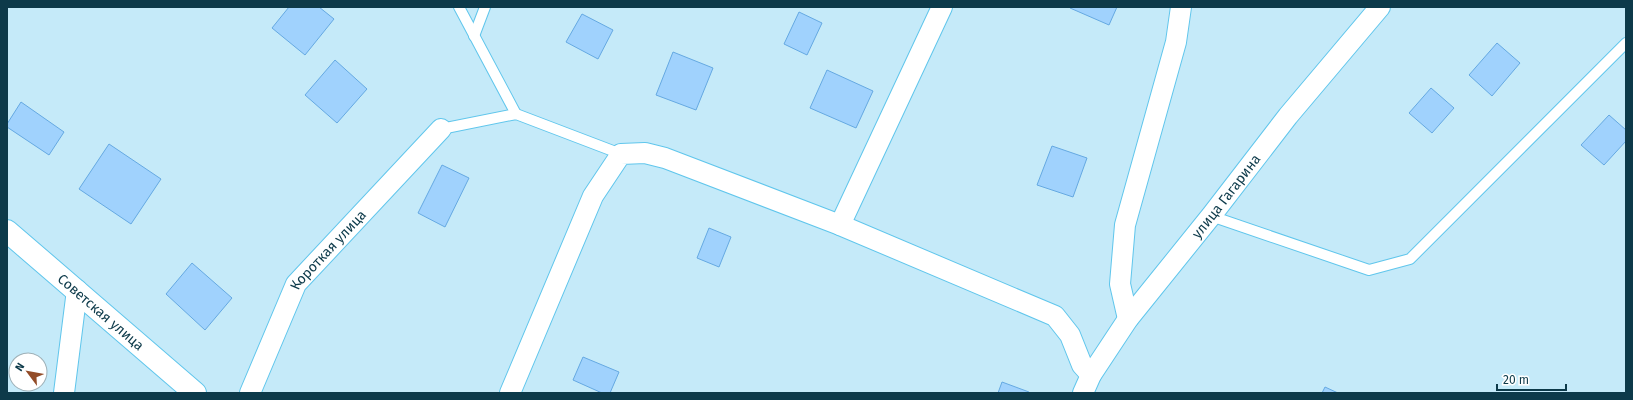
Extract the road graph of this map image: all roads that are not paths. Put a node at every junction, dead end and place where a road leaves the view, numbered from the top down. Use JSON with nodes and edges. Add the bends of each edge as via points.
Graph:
{"nodes":[{"id":1,"x":459,"y":7,"type":"edge"},
{"id":2,"x":484,"y":7,"type":"edge"},
{"id":3,"x":942,"y":7,"type":"edge"},
{"id":4,"x":1181,"y":7,"type":"edge"},
{"id":5,"x":1380,"y":7,"type":"edge"},
{"id":6,"x":474,"y":36,"type":"junction"},
{"id":7,"x":1626,"y":43,"type":"edge"},
{"id":8,"x":516,"y":114,"type":"junction"},
{"id":9,"x":441,"y":129,"type":"joint"},
{"id":10,"x":621,"y":154,"type":"junction"},
{"id":11,"x":1211,"y":216,"type":"junction"},
{"id":12,"x":840,"y":225,"type":"junction"},
{"id":13,"x":7,"y":231,"type":"edge"},
{"id":14,"x":77,"y":290,"type":"junction"},
{"id":15,"x":1128,"y":319,"type":"junction"},
{"id":16,"x":1091,"y":375,"type":"junction"},
{"id":17,"x":64,"y":393,"type":"edge"},
{"id":18,"x":195,"y":393,"type":"edge"},
{"id":19,"x":250,"y":393,"type":"edge"},
{"id":20,"x":510,"y":393,"type":"edge"},
{"id":21,"x":1083,"y":393,"type":"edge"}],
"edges":[{"from":1,"to":6,"type":"lane"},
{"from":2,"to":6,"type":"lane"},
{"from":3,"to":12,"type":"street"},
{"from":4,"to":15,"type":"street","via":[[1176,42],[1125,225],[1120,284]]},
{"from":5,"to":11,"type":"street","name":"улица Гагарина","via":[[1288,116]]},
{"from":6,"to":8,"type":"lane"},
{"from":7,"to":11,"type":"lane","via":[[1410,260],[1369,270]]},
{"from":8,"to":9,"type":"lane"},
{"from":8,"to":10,"type":"lane"},
{"from":9,"to":19,"type":"street","name":"Короткая улица","via":[[296,284]]},
{"from":10,"to":12,"type":"street","via":[[645,153],[665,158]]},
{"from":10,"to":20,"type":"street","via":[[593,196]]},
{"from":11,"to":15,"type":"street","name":"улица Гагарина"},
{"from":12,"to":16,"type":"street","via":[[1055,316],[1070,335],[1082,365]]},
{"from":13,"to":14,"type":"street","name":"Советская улица"},
{"from":14,"to":17,"type":"street"},
{"from":14,"to":18,"type":"street","name":"Советская улица"},
{"from":15,"to":16,"type":"street","name":"улица Гагарина"},
{"from":16,"to":21,"type":"street","name":"улица Гагарина"}]}
